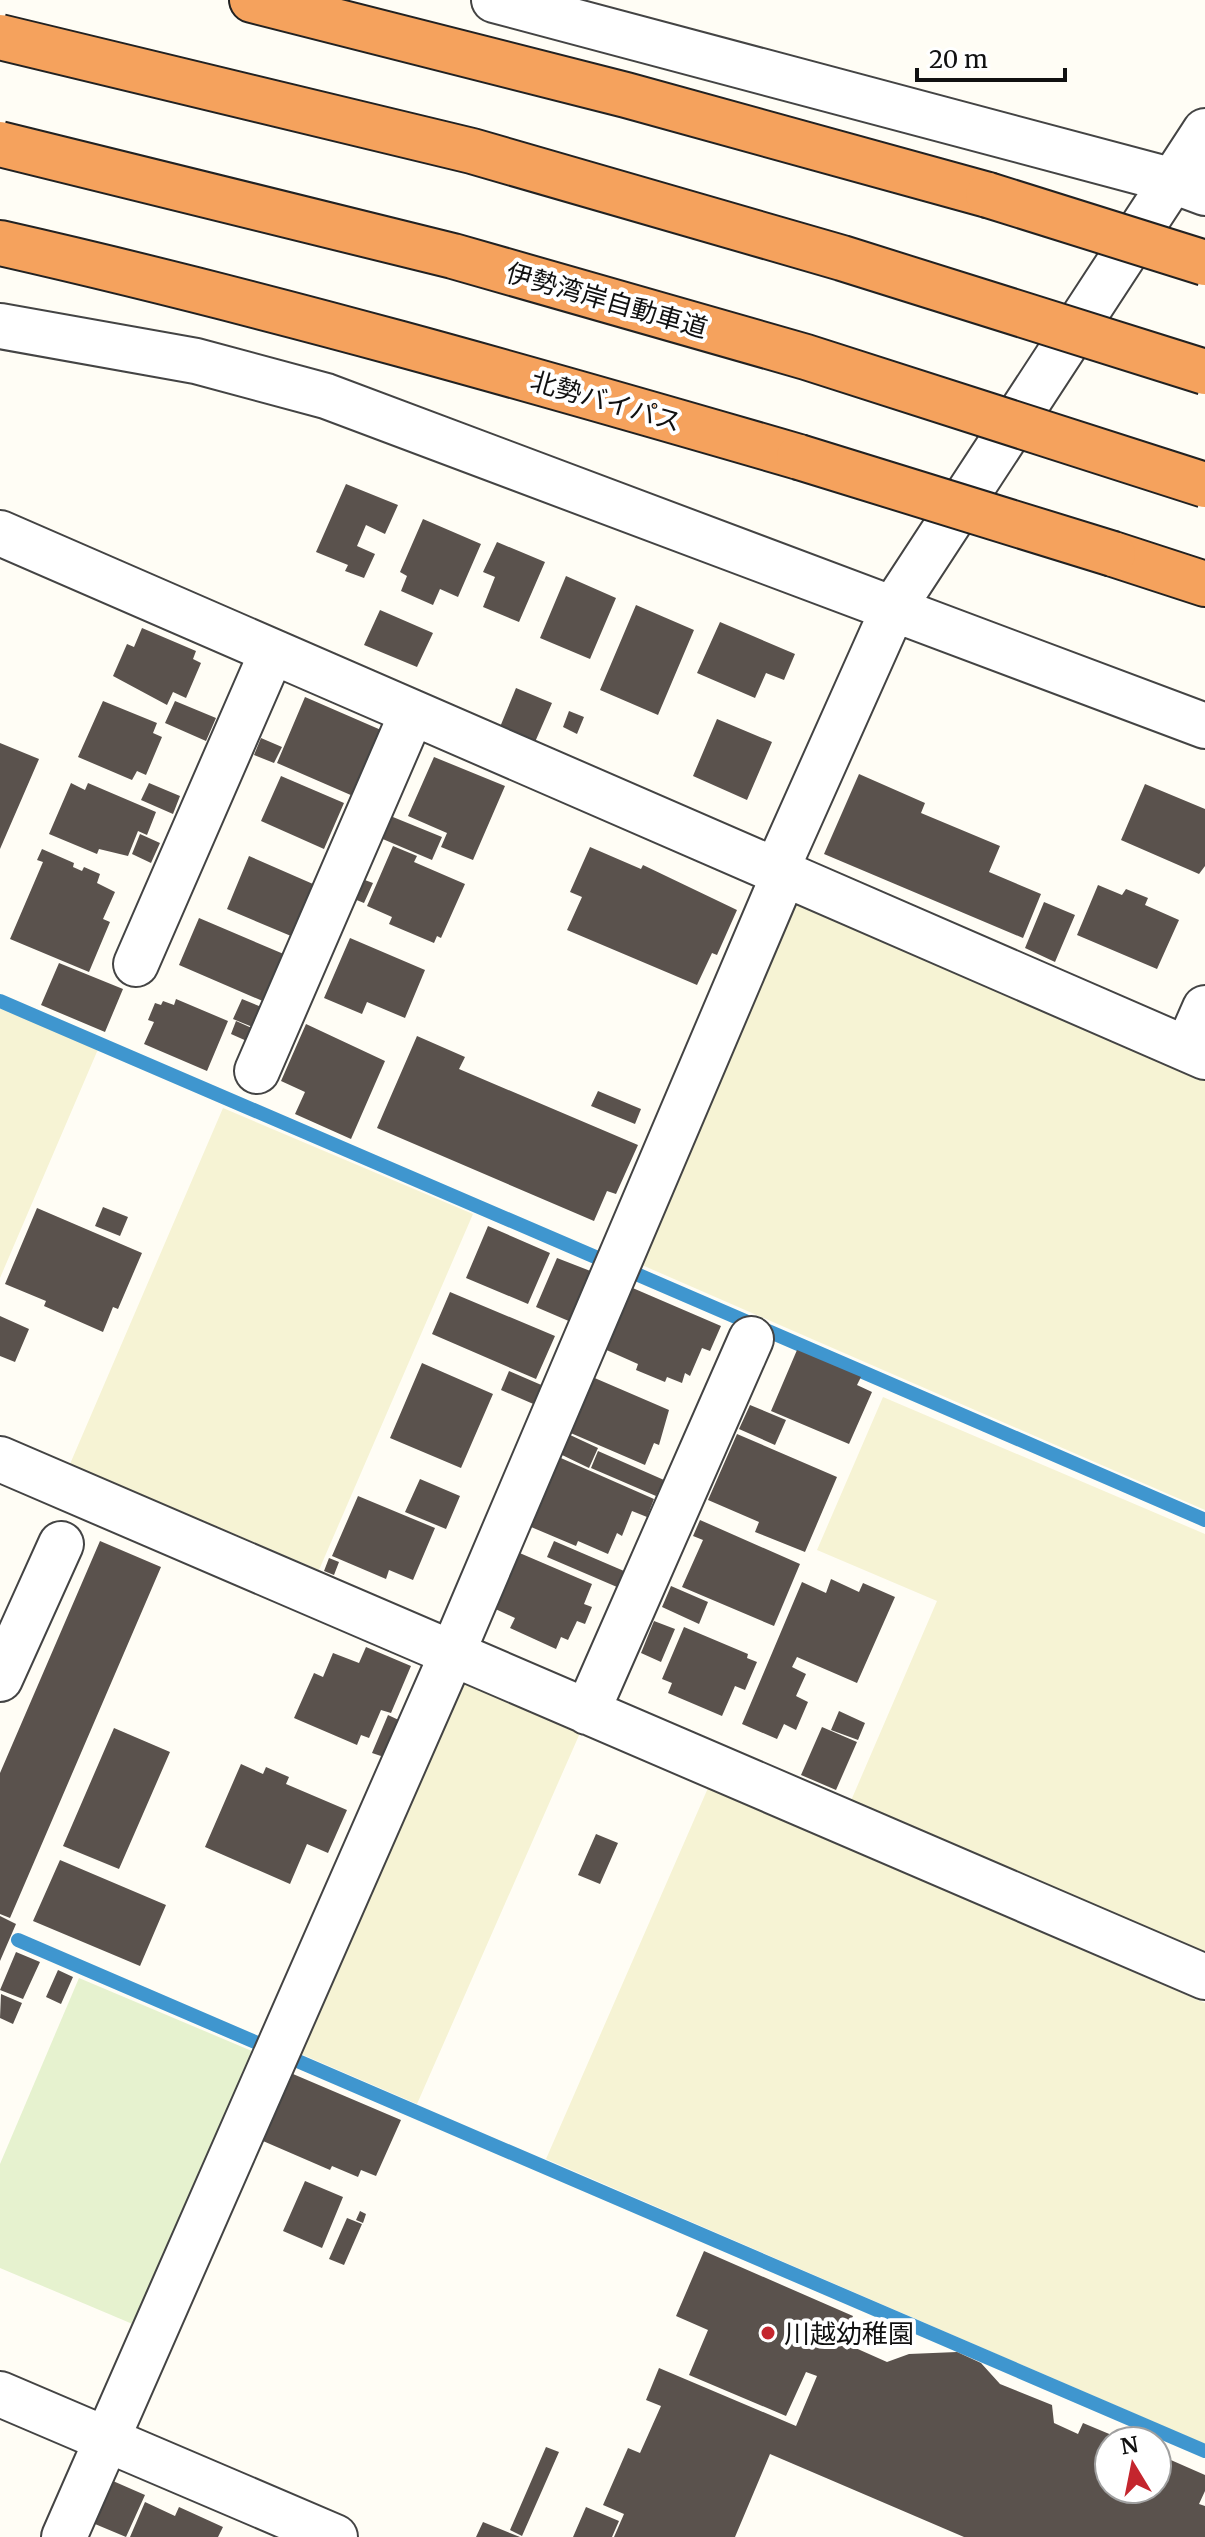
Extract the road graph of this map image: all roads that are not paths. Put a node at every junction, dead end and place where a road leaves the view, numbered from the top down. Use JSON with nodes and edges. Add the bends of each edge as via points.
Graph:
{"nodes":[{"id":1,"x":252,"y":0,"type":"edge"},
{"id":2,"x":494,"y":0,"type":"edge"},
{"id":3,"x":0,"y":37,"type":"edge"},
{"id":4,"x":1205,"y":131,"type":"edge"},
{"id":5,"x":0,"y":144,"type":"edge"},
{"id":6,"x":1188,"y":187,"type":"edge"},
{"id":7,"x":0,"y":243,"type":"edge"},
{"id":8,"x":1205,"y":263,"type":"edge"},
{"id":9,"x":0,"y":326,"type":"edge"},
{"id":10,"x":1205,"y":372,"type":"edge"},
{"id":11,"x":1205,"y":485,"type":"edge"},
{"id":12,"x":0,"y":533,"type":"edge"},
{"id":13,"x":1205,"y":584,"type":"edge"},
{"id":14,"x":894,"y":607,"type":"junction"},
{"id":15,"x":272,"y":652,"type":"junction"},
{"id":16,"x":412,"y":713,"type":"junction"},
{"id":17,"x":1205,"y":726,"type":"edge"},
{"id":18,"x":780,"y":873,"type":"junction"},
{"id":19,"x":136,"y":964,"type":"dead end"},
{"id":20,"x":1205,"y":1008,"type":"edge"},
{"id":21,"x":1196,"y":1053,"type":"edge"},
{"id":22,"x":257,"y":1071,"type":"dead end"},
{"id":23,"x":751,"y":1339,"type":"dead end"},
{"id":24,"x":0,"y":1459,"type":"edge"},
{"id":25,"x":61,"y":1544,"type":"dead end"},
{"id":26,"x":452,"y":1654,"type":"junction"},
{"id":27,"x":0,"y":1679,"type":"edge"},
{"id":28,"x":587,"y":1712,"type":"junction"},
{"id":29,"x":1205,"y":1977,"type":"edge"},
{"id":30,"x":0,"y":2394,"type":"edge"},
{"id":31,"x":107,"y":2438,"type":"junction"},
{"id":32,"x":64,"y":2537,"type":"edge"},
{"id":33,"x":335,"y":2537,"type":"edge"}],
"edges":[{"from":1,"to":8,"type":"highway","bridge":true,"via":[[641,99],[988,195]]},
{"from":2,"to":6,"type":"street"},
{"from":3,"to":10,"type":"highway","bridge":true,"via":[[472,151],[842,258]]},
{"from":4,"to":6,"type":"street"},
{"from":5,"to":11,"type":"highway","name":"伊勢湾岸自動車道","bridge":true,"via":[[453,256],[806,357]]},
{"from":6,"to":14,"type":"street"},
{"from":7,"to":13,"type":"highway","name":"北勢バイパス","bridge":true,"via":[[161,279],[467,360]]},
{"from":9,"to":14,"type":"street","via":[[196,361],[326,396]]},
{"from":12,"to":15,"type":"street"},
{"from":14,"to":17,"type":"street"},
{"from":14,"to":18,"type":"street"},
{"from":15,"to":16,"type":"street"},
{"from":15,"to":19,"type":"street"},
{"from":16,"to":18,"type":"street"},
{"from":16,"to":22,"type":"street"},
{"from":18,"to":21,"type":"street"},
{"from":18,"to":26,"type":"street"},
{"from":20,"to":21,"type":"street"},
{"from":23,"to":28,"type":"street"},
{"from":24,"to":26,"type":"street"},
{"from":25,"to":27,"type":"street"},
{"from":26,"to":28,"type":"street"},
{"from":26,"to":31,"type":"street"},
{"from":28,"to":29,"type":"street"},
{"from":30,"to":31,"type":"street"},
{"from":31,"to":32,"type":"street"},
{"from":31,"to":33,"type":"street"}]}
